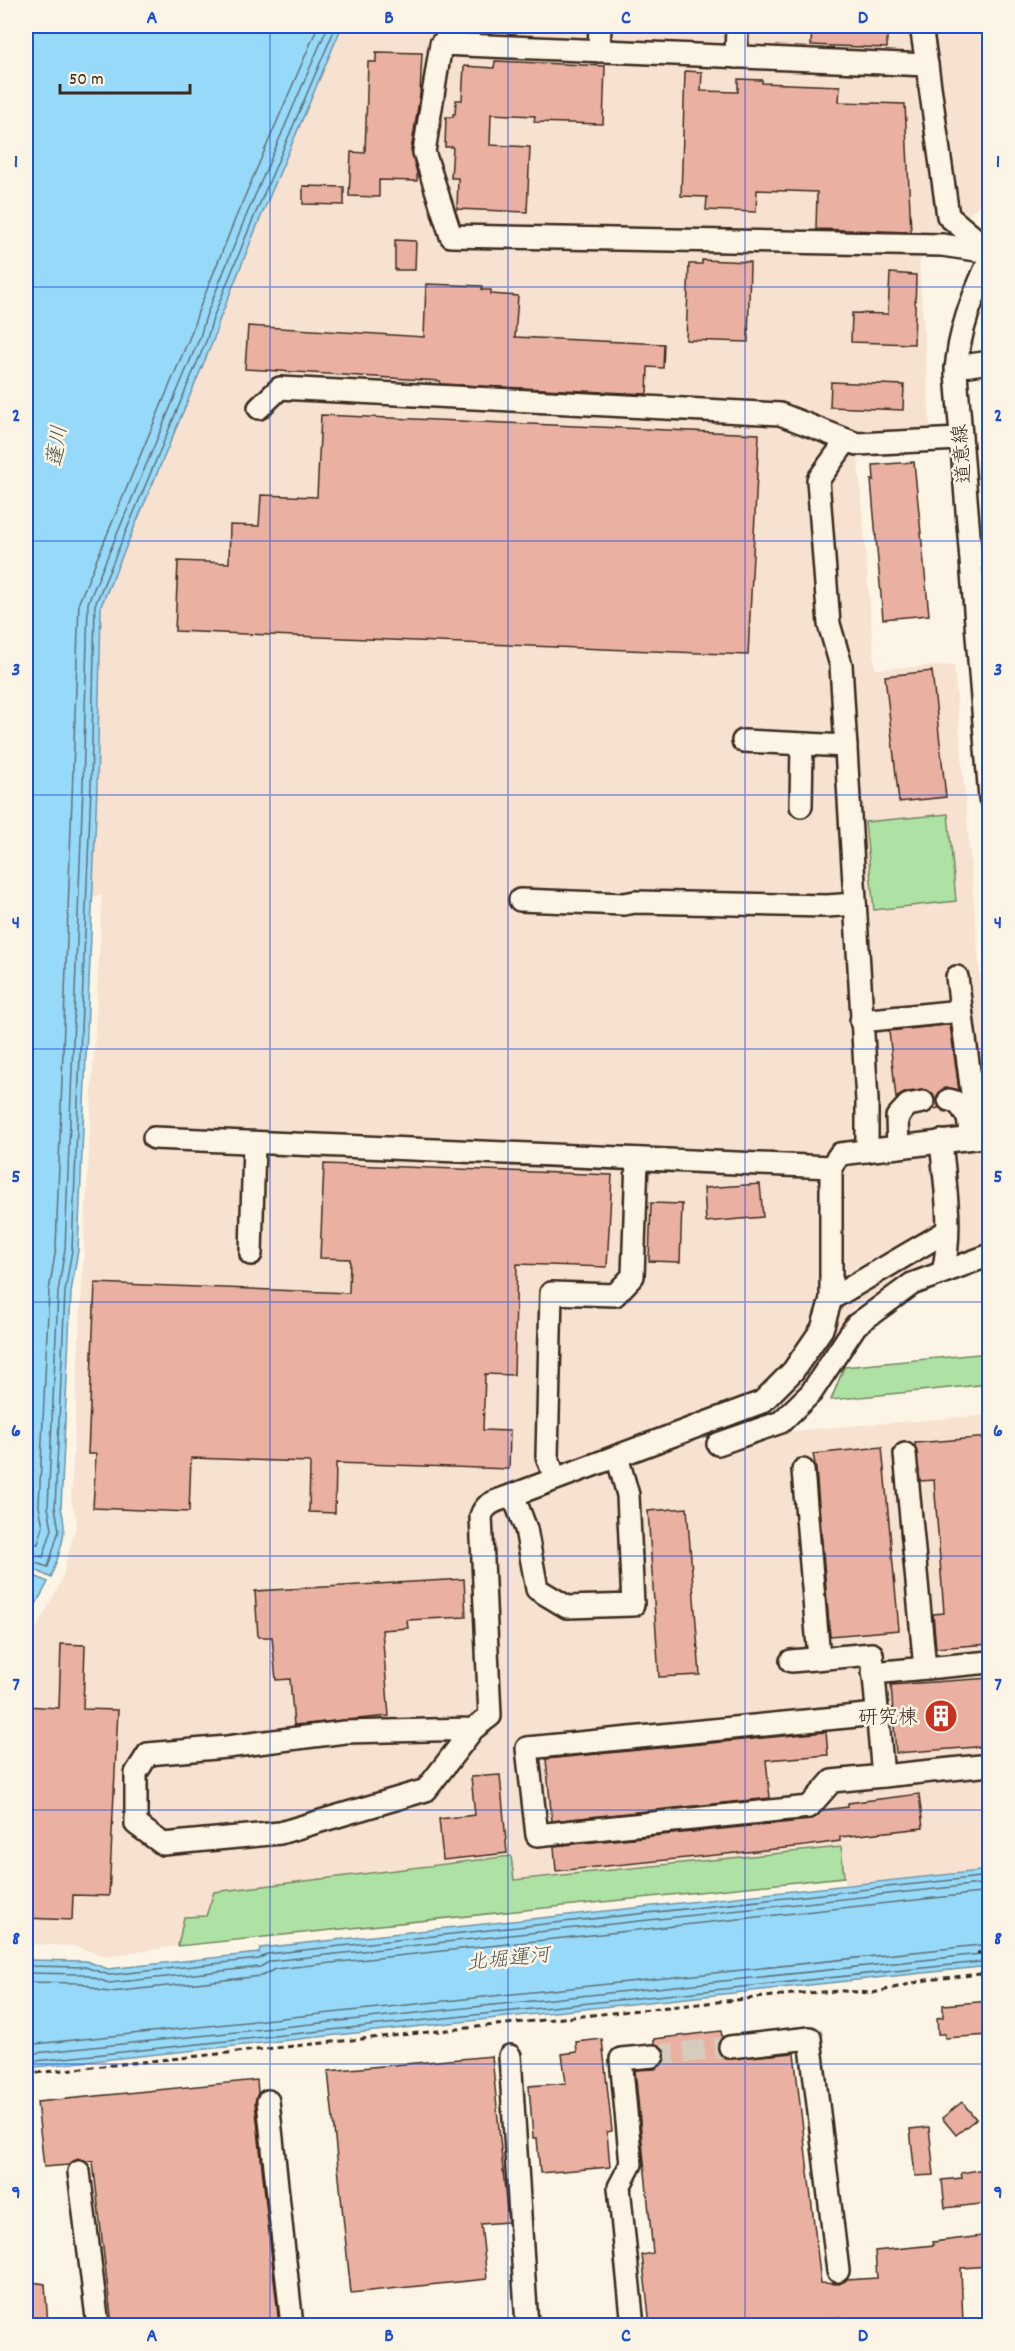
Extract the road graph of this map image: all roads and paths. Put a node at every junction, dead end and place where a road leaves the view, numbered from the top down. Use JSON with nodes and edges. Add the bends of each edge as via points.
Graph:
{"nodes":[{"id":1,"x":600,"y":26,"type":"edge"},
{"id":2,"x":737,"y":26,"type":"edge"},
{"id":3,"x":921,"y":26,"type":"edge"},
{"id":4,"x":599,"y":51,"type":"junction"},
{"id":5,"x":736,"y":57,"type":"junction"},
{"id":6,"x":927,"y":65,"type":"junction"},
{"id":7,"x":990,"y":252,"type":"edge"},
{"id":8,"x":990,"y":259,"type":"edge"},
{"id":9,"x":990,"y":362,"type":"edge"},
{"id":10,"x":956,"y":367,"type":"junction"},
{"id":11,"x":259,"y":408,"type":"dead end"},
{"id":12,"x":960,"y":439,"type":"junction"},
{"id":13,"x":847,"y":440,"type":"junction"},
{"id":14,"x":742,"y":741,"type":"dead end"},
{"id":15,"x":802,"y":745,"type":"junction"},
{"id":16,"x":846,"y":746,"type":"junction"},
{"id":17,"x":990,"y":798,"type":"edge"},
{"id":18,"x":801,"y":806,"type":"dead end"},
{"id":19,"x":520,"y":900,"type":"dead end"},
{"id":20,"x":855,"y":904,"type":"junction"},
{"id":21,"x":957,"y":977,"type":"dead end"},
{"id":22,"x":961,"y":1011,"type":"junction"},
{"id":23,"x":861,"y":1021,"type":"junction"},
{"id":24,"x":949,"y":1100,"type":"dead end"},
{"id":25,"x":923,"y":1102,"type":"dead end"},
{"id":26,"x":976,"y":1131,"type":"edge"},
{"id":27,"x":154,"y":1138,"type":"dead end"},
{"id":28,"x":941,"y":1141,"type":"junction"},
{"id":29,"x":254,"y":1143,"type":"junction"},
{"id":30,"x":898,"y":1147,"type":"junction"},
{"id":31,"x":867,"y":1151,"type":"junction"},
{"id":32,"x":637,"y":1159,"type":"junction"},
{"id":33,"x":831,"y":1167,"type":"junction"},
{"id":34,"x":947,"y":1231,"type":"junction"},
{"id":35,"x":251,"y":1254,"type":"dead end"},
{"id":36,"x":990,"y":1255,"type":"edge"},
{"id":37,"x":943,"y":1272,"type":"junction"},
{"id":38,"x":831,"y":1299,"type":"junction"},
{"id":39,"x":718,"y":1444,"type":"dead end"},
{"id":40,"x":904,"y":1454,"type":"dead end"},
{"id":41,"x":617,"y":1456,"type":"junction"},
{"id":42,"x":803,"y":1470,"type":"dead end"},
{"id":43,"x":555,"y":1479,"type":"junction"},
{"id":44,"x":513,"y":1495,"type":"junction"},
{"id":45,"x":819,"y":1658,"type":"junction"},
{"id":46,"x":791,"y":1661,"type":"dead end"},
{"id":47,"x":990,"y":1662,"type":"edge"},
{"id":48,"x":925,"y":1668,"type":"junction"},
{"id":49,"x":873,"y":1673,"type":"junction"},
{"id":50,"x":877,"y":1714,"type":"junction"},
{"id":51,"x":473,"y":1729,"type":"junction"},
{"id":52,"x":990,"y":1765,"type":"edge"},
{"id":53,"x":883,"y":1776,"type":"junction"},
{"id":54,"x":990,"y":1952,"type":"edge"},
{"id":55,"x":977,"y":1953,"type":"dead end"},
{"id":56,"x":990,"y":1973,"type":"edge"},
{"id":57,"x":730,"y":2047,"type":"tunnel mouth"},
{"id":58,"x":510,"y":2056,"type":"dead end"},
{"id":59,"x":653,"y":2056,"type":"tunnel mouth"},
{"id":60,"x":27,"y":2074,"type":"edge"},
{"id":61,"x":26,"y":2079,"type":"edge"},
{"id":62,"x":268,"y":2101,"type":"dead end"},
{"id":63,"x":79,"y":2172,"type":"dead end"},
{"id":64,"x":838,"y":2271,"type":"dead end"},
{"id":65,"x":98,"y":2325,"type":"edge"},
{"id":66,"x":292,"y":2325,"type":"edge"},
{"id":67,"x":527,"y":2325,"type":"edge"},
{"id":68,"x":633,"y":2325,"type":"edge"}],
"edges":[{"from":1,"to":4,"type":"street"},
{"from":2,"to":5,"type":"street"},
{"from":3,"to":6,"type":"street"},
{"from":4,"to":5,"type":"street"},
{"from":4,"to":7,"type":"street","via":[[441,44],[424,152],[451,236],[942,244]]},
{"from":5,"to":6,"type":"street"},
{"from":6,"to":7,"type":"street","via":[[948,216]]},
{"from":8,"to":10,"type":"street","name":"道意線","via":[[969,306]]},
{"from":9,"to":10,"type":"street"},
{"from":10,"to":12,"type":"street","name":"道意線"},
{"from":11,"to":13,"type":"street","via":[[280,388],[780,414]]},
{"from":12,"to":13,"type":"street","via":[[857,444]]},
{"from":12,"to":17,"type":"street","name":"道意線"},
{"from":13,"to":16,"type":"street","via":[[818,480],[829,624],[841,665]]},
{"from":14,"to":15,"type":"street"},
{"from":15,"to":16,"type":"street"},
{"from":15,"to":18,"type":"street"},
{"from":16,"to":20,"type":"street"},
{"from":19,"to":20,"type":"street"},
{"from":20,"to":23,"type":"street"},
{"from":21,"to":22,"type":"street"},
{"from":22,"to":23,"type":"street"},
{"from":22,"to":26,"type":"street"},
{"from":23,"to":31,"type":"street"},
{"from":24,"to":26,"type":"street","via":[[962,1107]]},
{"from":25,"to":30,"type":"street","via":[[908,1105],[897,1117]]},
{"from":26,"to":28,"type":"street"},
{"from":27,"to":29,"type":"street"},
{"from":28,"to":30,"type":"street"},
{"from":28,"to":34,"type":"street"},
{"from":29,"to":32,"type":"street"},
{"from":29,"to":35,"type":"street"},
{"from":30,"to":31,"type":"street"},
{"from":31,"to":33,"type":"street","via":[[840,1154]]},
{"from":32,"to":33,"type":"street"},
{"from":32,"to":43,"type":"street","via":[[633,1276],[615,1295],[550,1293],[547,1456]]},
{"from":33,"to":38,"type":"street"},
{"from":34,"to":37,"type":"street"},
{"from":34,"to":38,"type":"street"},
{"from":36,"to":37,"type":"street"},
{"from":37,"to":39,"type":"street","via":[[912,1284],[856,1325],[811,1393],[781,1422]]},
{"from":38,"to":41,"type":"street","via":[[822,1329],[793,1371],[762,1402]]},
{"from":40,"to":48,"type":"street"},
{"from":41,"to":43,"type":"street"},
{"from":41,"to":44,"type":"street","via":[[628,1495],[633,1605],[567,1606],[537,1589],[526,1529]]},
{"from":42,"to":45,"type":"street"},
{"from":43,"to":44,"type":"street"},
{"from":44,"to":51,"type":"street","via":[[487,1505],[481,1516],[490,1716]]},
{"from":45,"to":46,"type":"street"},
{"from":45,"to":49,"type":"street","via":[[872,1654]]},
{"from":47,"to":48,"type":"street"},
{"from":48,"to":49,"type":"street"},
{"from":49,"to":50,"type":"street"},
{"from":50,"to":53,"type":"street"},
{"from":50,"to":53,"type":"street","via":[[527,1748],[537,1835],[809,1807],[832,1781]]},
{"from":51,"to":51,"type":"street","via":[[345,1732],[148,1754],[136,1773],[136,1824],[163,1844],[280,1833],[426,1790]]},
{"from":52,"to":53,"type":"street"},
{"from":54,"to":55,"type":"path"},
{"from":56,"to":60,"type":"path","via":[[926,1980],[873,1993],[803,1993]]},
{"from":57,"to":64,"type":"street","via":[[810,2038]]},
{"from":58,"to":67,"type":"street"},
{"from":59,"to":68,"type":"street","via":[[621,2059],[631,2164],[619,2187]]},
{"from":60,"to":61,"type":"path"},
{"from":62,"to":66,"type":"street"},
{"from":63,"to":65,"type":"street"}]}
